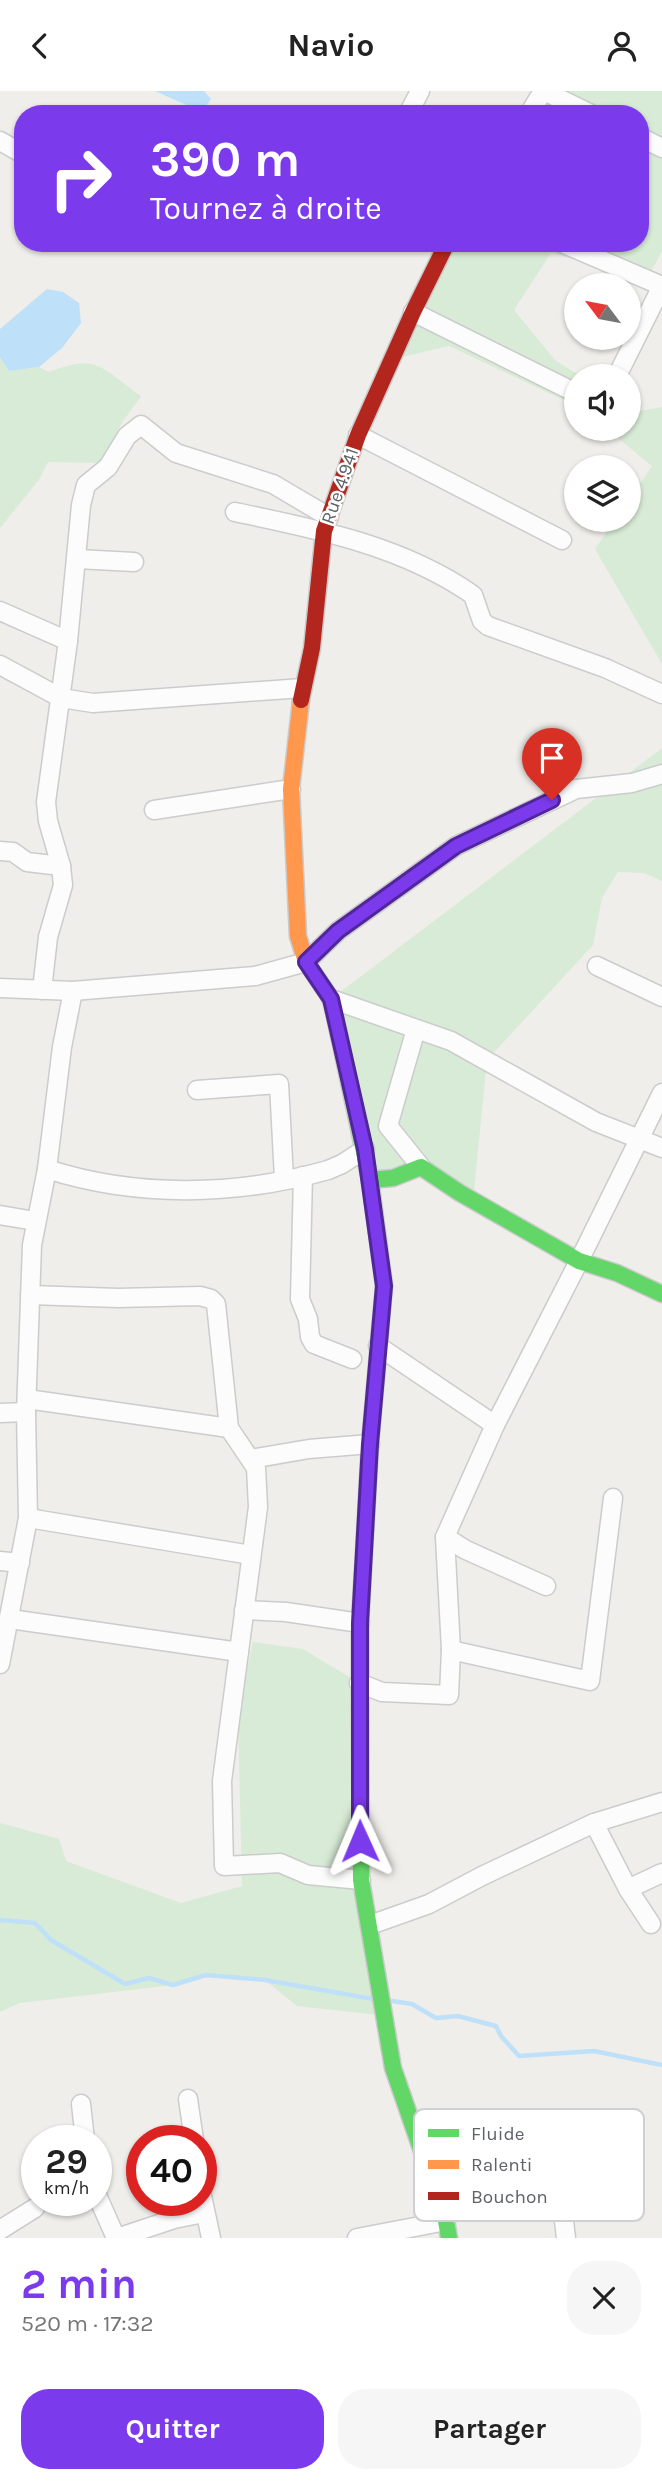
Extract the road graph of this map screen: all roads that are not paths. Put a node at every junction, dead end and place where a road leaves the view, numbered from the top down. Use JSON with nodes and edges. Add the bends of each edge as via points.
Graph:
{"nodes":[{"id":1,"x":544,"y":91,"type":"edge"},
{"id":2,"x":573,"y":105,"type":"edge"},
{"id":3,"x":0,"y":142,"type":"edge"},
{"id":4,"x":0,"y":155,"type":"edge"},
{"id":5,"x":443,"y":252,"type":"edge"},
{"id":6,"x":583,"y":252,"type":"edge"},
{"id":7,"x":662,"y":286,"type":"edge"},
{"id":8,"x":413,"y":312,"type":"junction"},
{"id":9,"x":623,"y":364,"type":"edge"},
{"id":10,"x":564,"y":387,"type":"edge"},
{"id":11,"x":358,"y":435,"type":"junction"},
{"id":12,"x":235,"y":512,"type":"dead end"},
{"id":13,"x":327,"y":524,"type":"junction"},
{"id":14,"x":562,"y":540,"type":"dead end"},
{"id":15,"x":77,"y":559,"type":"junction"},
{"id":16,"x":134,"y":562,"type":"dead end"},
{"id":17,"x":0,"y":611,"type":"edge"},
{"id":18,"x":68,"y":641,"type":"junction"},
{"id":19,"x":0,"y":665,"type":"edge"},
{"id":20,"x":302,"y":688,"type":"junction"},
{"id":21,"x":662,"y":694,"type":"edge"},
{"id":22,"x":61,"y":698,"type":"junction"},
{"id":23,"x":662,"y":774,"type":"edge"},
{"id":24,"x":291,"y":789,"type":"junction"},
{"id":25,"x":154,"y":810,"type":"dead end"},
{"id":26,"x":0,"y":852,"type":"edge"},
{"id":27,"x":61,"y":866,"type":"junction"},
{"id":28,"x":306,"y":962,"type":"junction"},
{"id":29,"x":597,"y":966,"type":"dead end"},
{"id":30,"x":0,"y":988,"type":"edge"},
{"id":31,"x":42,"y":990,"type":"junction"},
{"id":32,"x":73,"y":991,"type":"junction"},
{"id":33,"x":662,"y":997,"type":"edge"},
{"id":34,"x":331,"y":999,"type":"junction"},
{"id":35,"x":416,"y":1029,"type":"junction"},
{"id":36,"x":197,"y":1090,"type":"dead end"},
{"id":37,"x":662,"y":1093,"type":"edge"},
{"id":38,"x":639,"y":1138,"type":"junction"},
{"id":39,"x":662,"y":1148,"type":"edge"},
{"id":40,"x":365,"y":1149,"type":"junction"},
{"id":41,"x":421,"y":1167,"type":"junction"},
{"id":42,"x":47,"y":1168,"type":"junction"},
{"id":43,"x":303,"y":1176,"type":"junction"},
{"id":44,"x":284,"y":1179,"type":"junction"},
{"id":45,"x":370,"y":1180,"type":"junction"},
{"id":46,"x":0,"y":1215,"type":"edge"},
{"id":47,"x":35,"y":1221,"type":"junction"},
{"id":48,"x":579,"y":1261,"type":"junction"},
{"id":49,"x":662,"y":1294,"type":"edge"},
{"id":50,"x":30,"y":1295,"type":"junction"},
{"id":51,"x":379,"y":1346,"type":"junction"},
{"id":52,"x":352,"y":1359,"type":"dead end"},
{"id":53,"x":26,"y":1406,"type":"junction"},
{"id":54,"x":0,"y":1413,"type":"edge"},
{"id":55,"x":495,"y":1425,"type":"junction"},
{"id":56,"x":229,"y":1428,"type":"junction"},
{"id":57,"x":370,"y":1444,"type":"junction"},
{"id":58,"x":250,"y":1459,"type":"junction"},
{"id":59,"x":613,"y":1498,"type":"dead end"},
{"id":60,"x":28,"y":1518,"type":"junction"},
{"id":61,"x":444,"y":1537,"type":"junction"},
{"id":62,"x":251,"y":1555,"type":"junction"},
{"id":63,"x":0,"y":1561,"type":"edge"},
{"id":64,"x":20,"y":1563,"type":"junction"},
{"id":65,"x":546,"y":1585,"type":"dead end"},
{"id":66,"x":244,"y":1610,"type":"junction"},
{"id":67,"x":10,"y":1619,"type":"junction"},
{"id":68,"x":360,"y":1623,"type":"junction"},
{"id":69,"x":451,"y":1650,"type":"junction"},
{"id":70,"x":239,"y":1652,"type":"junction"},
{"id":71,"x":0,"y":1664,"type":"edge"},
{"id":72,"x":359,"y":1683,"type":"junction"},
{"id":73,"x":662,"y":1802,"type":"edge"},
{"id":74,"x":594,"y":1823,"type":"junction"},
{"id":75,"x":662,"y":1873,"type":"edge"},
{"id":76,"x":361,"y":1880,"type":"junction"},
{"id":77,"x":628,"y":1889,"type":"junction"},
{"id":78,"x":651,"y":1924,"type":"dead end"},
{"id":79,"x":370,"y":1925,"type":"junction"},
{"id":80,"x":188,"y":2099,"type":"dead end"},
{"id":81,"x":81,"y":2104,"type":"dead end"},
{"id":82,"x":83,"y":2125,"type":"edge"},
{"id":83,"x":192,"y":2125,"type":"edge"},
{"id":84,"x":414,"y":2129,"type":"edge"},
{"id":85,"x":23,"y":2216,"type":"edge"},
{"id":86,"x":106,"y":2216,"type":"edge"},
{"id":87,"x":189,"y":2216,"type":"edge"},
{"id":88,"x":205,"y":2216,"type":"edge"},
{"id":89,"x":0,"y":2229,"type":"edge"},
{"id":90,"x":448,"y":2229,"type":"edge"},
{"id":91,"x":116,"y":2238,"type":"edge"},
{"id":92,"x":211,"y":2238,"type":"edge"},
{"id":93,"x":357,"y":2238,"type":"edge"}],
"edges":[{"from":1,"to":2,"type":"street"},
{"from":3,"to":4,"type":"street"},
{"from":5,"to":8,"type":"street","name":"Rue 4.941"},
{"from":6,"to":7,"type":"street"},
{"from":7,"to":9,"type":"street"},
{"from":8,"to":10,"type":"street"},
{"from":8,"to":11,"type":"street","name":"Rue 4.941"},
{"from":11,"to":13,"type":"street","name":"Rue 4.941"},
{"from":11,"to":14,"type":"street"},
{"from":12,"to":13,"type":"street"},
{"from":13,"to":15,"type":"street","via":[[273,484],[176,453],[141,425],[127,436],[108,467],[86,485]]},
{"from":13,"to":20,"type":"street","name":"Rue 4.941","via":[[312,648]]},
{"from":13,"to":21,"type":"street","via":[[418,563],[469,592],[488,626]]},
{"from":15,"to":16,"type":"street"},
{"from":15,"to":18,"type":"street"},
{"from":17,"to":18,"type":"street"},
{"from":18,"to":22,"type":"street"},
{"from":19,"to":22,"type":"street"},
{"from":20,"to":22,"type":"street","via":[[93,703]]},
{"from":20,"to":24,"type":"street","name":"Rue 4.941"},
{"from":22,"to":27,"type":"street","via":[[46,802]]},
{"from":23,"to":28,"type":"street","via":[[632,783],[576,789],[456,846],[338,931]]},
{"from":24,"to":25,"type":"street"},
{"from":24,"to":28,"type":"street","name":"Rue 4.941","via":[[298,936]]},
{"from":26,"to":27,"type":"street","via":[[13,852],[27,862]]},
{"from":27,"to":31,"type":"street","via":[[63,885],[48,937]]},
{"from":28,"to":32,"type":"street","via":[[255,976]]},
{"from":28,"to":34,"type":"street"},
{"from":29,"to":33,"type":"street"},
{"from":30,"to":31,"type":"street"},
{"from":31,"to":32,"type":"street"},
{"from":32,"to":42,"type":"street"},
{"from":34,"to":35,"type":"street"},
{"from":34,"to":40,"type":"street"},
{"from":35,"to":38,"type":"street","via":[[451,1041],[596,1122]]},
{"from":35,"to":41,"type":"street","via":[[388,1126]]},
{"from":36,"to":44,"type":"street","via":[[279,1084]]},
{"from":37,"to":38,"type":"street"},
{"from":38,"to":39,"type":"street"},
{"from":38,"to":48,"type":"street"},
{"from":40,"to":43,"type":"street","via":[[342,1164]]},
{"from":40,"to":45,"type":"street"},
{"from":41,"to":45,"type":"street","via":[[393,1178]]},
{"from":41,"to":48,"type":"street"},
{"from":42,"to":44,"type":"street","via":[[95,1181],[162,1190],[233,1189]]},
{"from":42,"to":47,"type":"street"},
{"from":43,"to":44,"type":"street"},
{"from":43,"to":52,"type":"street","via":[[300,1299],[309,1319],[310,1337]]},
{"from":45,"to":51,"type":"street","via":[[384,1286]]},
{"from":46,"to":47,"type":"street"},
{"from":47,"to":50,"type":"street"},
{"from":48,"to":49,"type":"street"},
{"from":48,"to":55,"type":"street"},
{"from":50,"to":53,"type":"street"},
{"from":50,"to":56,"type":"street","via":[[211,1299],[216,1304]]},
{"from":51,"to":55,"type":"street"},
{"from":51,"to":57,"type":"street"},
{"from":53,"to":54,"type":"street"},
{"from":53,"to":56,"type":"street"},
{"from":53,"to":60,"type":"street"},
{"from":55,"to":61,"type":"street"},
{"from":56,"to":58,"type":"street"},
{"from":57,"to":58,"type":"street"},
{"from":57,"to":68,"type":"street"},
{"from":58,"to":62,"type":"street","via":[[258,1475]]},
{"from":59,"to":69,"type":"street","via":[[590,1681]]},
{"from":60,"to":62,"type":"street"},
{"from":60,"to":64,"type":"street"},
{"from":61,"to":65,"type":"street"},
{"from":61,"to":69,"type":"street"},
{"from":62,"to":66,"type":"street"},
{"from":63,"to":64,"type":"street"},
{"from":64,"to":67,"type":"street"},
{"from":66,"to":68,"type":"street"},
{"from":66,"to":70,"type":"street"},
{"from":67,"to":70,"type":"street"},
{"from":67,"to":71,"type":"street"},
{"from":68,"to":72,"type":"street"},
{"from":69,"to":72,"type":"street","via":[[449,1695],[382,1692]]},
{"from":70,"to":76,"type":"street","via":[[222,1781],[224,1866],[281,1863],[309,1875]]},
{"from":72,"to":76,"type":"street"},
{"from":73,"to":74,"type":"street"},
{"from":74,"to":77,"type":"street"},
{"from":74,"to":79,"type":"street","via":[[429,1904]]},
{"from":75,"to":77,"type":"street"},
{"from":76,"to":79,"type":"street"},
{"from":77,"to":78,"type":"street"},
{"from":79,"to":84,"type":"street","via":[[393,2068]]},
{"from":80,"to":83,"type":"street"},
{"from":81,"to":82,"type":"street"},
{"from":85,"to":89,"type":"street"},
{"from":86,"to":91,"type":"street"},
{"from":87,"to":91,"type":"street"},
{"from":88,"to":92,"type":"street"},
{"from":90,"to":93,"type":"street"}]}
